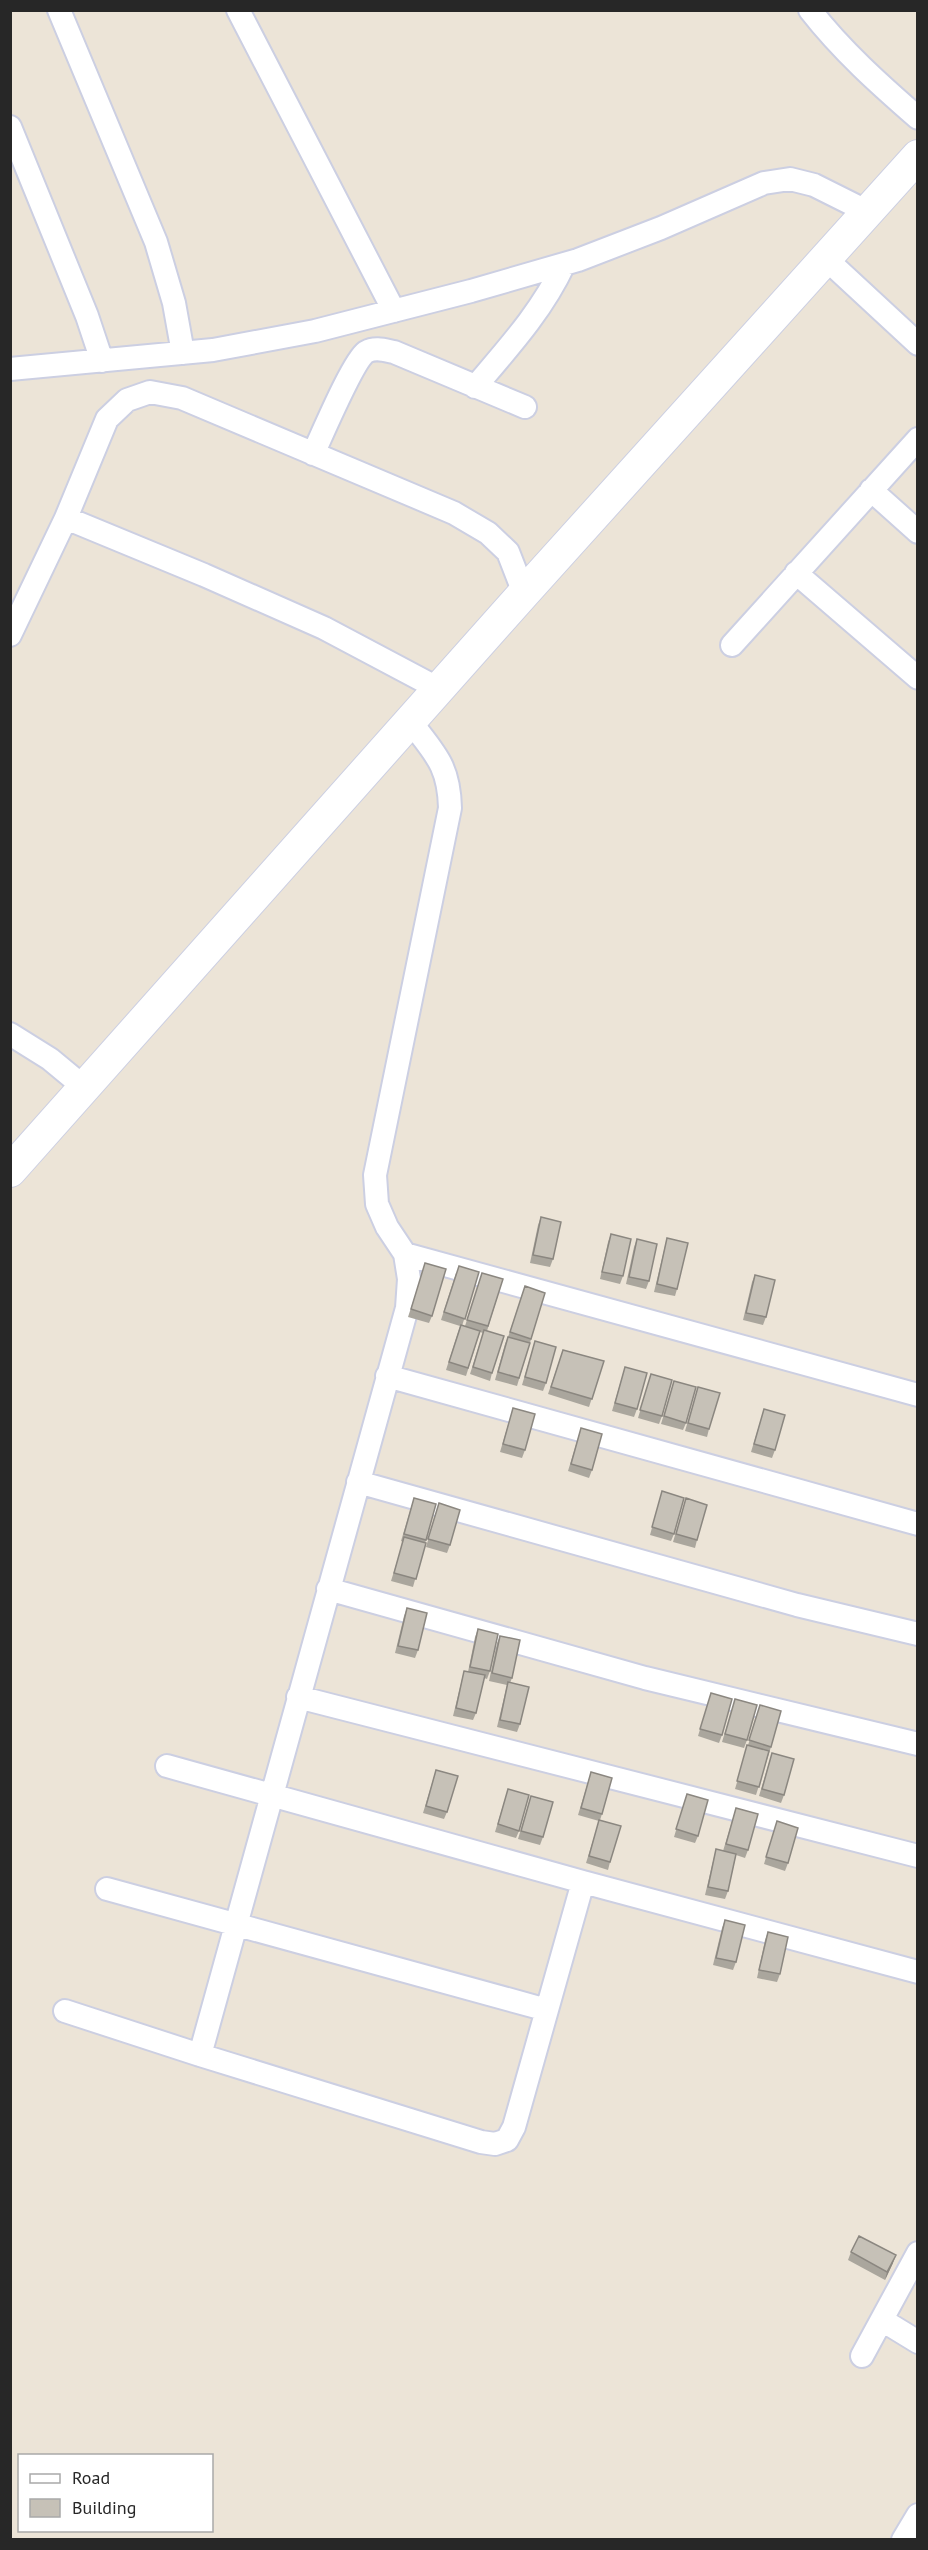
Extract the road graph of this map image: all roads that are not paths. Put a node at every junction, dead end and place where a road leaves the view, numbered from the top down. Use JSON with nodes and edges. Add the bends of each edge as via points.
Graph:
{"nodes":[{"id":1,"x":59,"y":10,"type":"edge"},
{"id":2,"x":238,"y":10,"type":"edge"},
{"id":3,"x":810,"y":10,"type":"edge"},
{"id":4,"x":918,"y":118,"type":"edge"},
{"id":5,"x":10,"y":127,"type":"edge"},
{"id":6,"x":918,"y":156,"type":"edge"},
{"id":7,"x":868,"y":212,"type":"junction"},
{"id":8,"x":824,"y":258,"type":"junction"},
{"id":9,"x":564,"y":264,"type":"junction"},
{"id":10,"x":394,"y":311,"type":"junction"},
{"id":11,"x":918,"y":344,"type":"edge"},
{"id":12,"x":183,"y":353,"type":"junction"},
{"id":13,"x":102,"y":361,"type":"junction"},
{"id":14,"x":10,"y":369,"type":"edge"},
{"id":15,"x":476,"y":387,"type":"junction"},
{"id":16,"x":525,"y":407,"type":"dead end"},
{"id":17,"x":918,"y":439,"type":"edge"},
{"id":18,"x":313,"y":454,"type":"junction"},
{"id":19,"x":871,"y":490,"type":"junction"},
{"id":20,"x":66,"y":518,"type":"junction"},
{"id":21,"x":918,"y":532,"type":"edge"},
{"id":22,"x":796,"y":573,"type":"junction"},
{"id":23,"x":524,"y":593,"type":"junction"},
{"id":24,"x":11,"y":634,"type":"edge"},
{"id":25,"x":732,"y":645,"type":"dead end"},
{"id":26,"x":918,"y":678,"type":"edge"},
{"id":27,"x":439,"y":689,"type":"junction"},
{"id":28,"x":410,"y":721,"type":"junction"},
{"id":29,"x":10,"y":1034,"type":"edge"},
{"id":30,"x":66,"y":1072,"type":"junction"},
{"id":31,"x":10,"y":1171,"type":"edge"},
{"id":32,"x":405,"y":1254,"type":"junction"},
{"id":33,"x":387,"y":1376,"type":"junction"},
{"id":34,"x":918,"y":1395,"type":"edge"},
{"id":35,"x":358,"y":1482,"type":"junction"},
{"id":36,"x":918,"y":1524,"type":"edge"},
{"id":37,"x":328,"y":1589,"type":"junction"},
{"id":38,"x":918,"y":1634,"type":"edge"},
{"id":39,"x":298,"y":1697,"type":"junction"},
{"id":40,"x":918,"y":1744,"type":"edge"},
{"id":41,"x":167,"y":1766,"type":"dead end"},
{"id":42,"x":270,"y":1796,"type":"junction"},
{"id":43,"x":918,"y":1856,"type":"edge"},
{"id":44,"x":583,"y":1882,"type":"junction"},
{"id":45,"x":107,"y":1889,"type":"dead end"},
{"id":46,"x":235,"y":1925,"type":"junction"},
{"id":47,"x":918,"y":1972,"type":"edge"},
{"id":48,"x":547,"y":2010,"type":"junction"},
{"id":49,"x":65,"y":2011,"type":"dead end"},
{"id":50,"x":200,"y":2055,"type":"junction"},
{"id":51,"x":918,"y":2253,"type":"edge"},
{"id":52,"x":882,"y":2320,"type":"junction"},
{"id":53,"x":918,"y":2342,"type":"edge"},
{"id":54,"x":862,"y":2356,"type":"dead end"},
{"id":55,"x":918,"y":2515,"type":"edge"},
{"id":56,"x":903,"y":2540,"type":"edge"}],
"edges":[{"from":1,"to":12,"type":"street","via":[[156,243],[174,303]]},
{"from":2,"to":10,"type":"street"},
{"from":3,"to":4,"type":"street","via":[[860,66]]},
{"from":5,"to":13,"type":"street"},
{"from":6,"to":7,"type":"street"},
{"from":7,"to":8,"type":"street"},
{"from":7,"to":9,"type":"street","via":[[814,185],[790,179],[764,183],[661,228]]},
{"from":8,"to":11,"type":"street"},
{"from":8,"to":23,"type":"street"},
{"from":9,"to":10,"type":"street"},
{"from":9,"to":15,"type":"street","via":[[535,316]]},
{"from":10,"to":12,"type":"street","via":[[304,333]]},
{"from":12,"to":13,"type":"street"},
{"from":13,"to":14,"type":"street"},
{"from":15,"to":16,"type":"street"},
{"from":15,"to":18,"type":"street","via":[[394,352],[379,349],[365,353]]},
{"from":17,"to":19,"type":"street"},
{"from":18,"to":20,"type":"street","via":[[182,398],[150,392],[127,400],[107,419]]},
{"from":18,"to":23,"type":"street","via":[[454,513],[488,533],[508,552]]},
{"from":19,"to":21,"type":"street"},
{"from":19,"to":22,"type":"street"},
{"from":20,"to":24,"type":"street"},
{"from":20,"to":27,"type":"street","via":[[324,628]]},
{"from":22,"to":25,"type":"street"},
{"from":22,"to":26,"type":"street"},
{"from":23,"to":27,"type":"street"},
{"from":27,"to":28,"type":"street"},
{"from":28,"to":30,"type":"street"},
{"from":28,"to":32,"type":"street","via":[[440,761],[449,783],[450,808],[375,1175],[377,1204]]},
{"from":29,"to":30,"type":"street"},
{"from":30,"to":31,"type":"street"},
{"from":32,"to":33,"type":"street","via":[[409,1279],[407,1308]]},
{"from":32,"to":34,"type":"street"},
{"from":33,"to":35,"type":"street"},
{"from":33,"to":36,"type":"street"},
{"from":35,"to":37,"type":"street"},
{"from":35,"to":38,"type":"street","via":[[797,1605]]},
{"from":37,"to":39,"type":"street"},
{"from":37,"to":40,"type":"street","via":[[645,1678]]},
{"from":39,"to":42,"type":"street"},
{"from":39,"to":43,"type":"street"},
{"from":41,"to":42,"type":"street"},
{"from":42,"to":44,"type":"street"},
{"from":42,"to":46,"type":"street"},
{"from":44,"to":47,"type":"street"},
{"from":44,"to":48,"type":"street"},
{"from":45,"to":46,"type":"street"},
{"from":46,"to":48,"type":"street"},
{"from":46,"to":50,"type":"street"},
{"from":48,"to":50,"type":"street","via":[[514,2127],[507,2140],[495,2144]]},
{"from":49,"to":50,"type":"street"},
{"from":51,"to":52,"type":"street"},
{"from":52,"to":53,"type":"street"},
{"from":52,"to":54,"type":"street"},
{"from":55,"to":56,"type":"street"}]}
